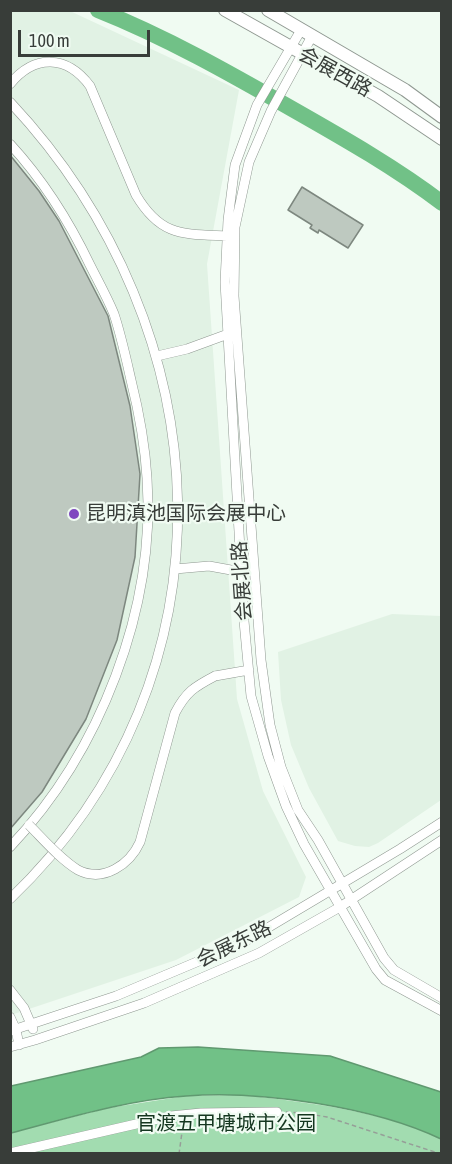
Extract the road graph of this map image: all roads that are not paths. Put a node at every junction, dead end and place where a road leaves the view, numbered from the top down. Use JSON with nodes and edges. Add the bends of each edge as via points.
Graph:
{"nodes":[{"id":1,"x":225,"y":10,"type":"edge"},
{"id":2,"x":268,"y":10,"type":"edge"},
{"id":3,"x":307,"y":33,"type":"junction"},
{"id":4,"x":296,"y":51,"type":"junction"},
{"id":5,"x":10,"y":84,"type":"edge"},
{"id":6,"x":10,"y":102,"type":"edge"},
{"id":7,"x":441,"y":117,"type":"edge"},
{"id":8,"x":441,"y":139,"type":"edge"},
{"id":9,"x":10,"y":144,"type":"edge"},
{"id":10,"x":227,"y":236,"type":"junction"},
{"id":11,"x":228,"y":334,"type":"junction"},
{"id":12,"x":157,"y":356,"type":"junction"},
{"id":13,"x":175,"y":569,"type":"junction"},
{"id":14,"x":242,"y":572,"type":"junction"},
{"id":15,"x":249,"y":670,"type":"junction"},
{"id":16,"x":441,"y":822,"type":"edge"},
{"id":17,"x":29,"y":825,"type":"junction"},
{"id":18,"x":441,"y":840,"type":"edge"},
{"id":19,"x":10,"y":847,"type":"edge"},
{"id":20,"x":343,"y":883,"type":"junction"},
{"id":21,"x":330,"y":890,"type":"junction"},
{"id":22,"x":10,"y":899,"type":"edge"},
{"id":23,"x":351,"y":899,"type":"junction"},
{"id":24,"x":340,"y":907,"type":"junction"},
{"id":25,"x":10,"y":990,"type":"edge"},
{"id":26,"x":441,"y":998,"type":"edge"},
{"id":27,"x":441,"y":1011,"type":"edge"},
{"id":28,"x":10,"y":1017,"type":"edge"},
{"id":29,"x":32,"y":1025,"type":"junction"},
{"id":30,"x":13,"y":1030,"type":"edge"},
{"id":31,"x":35,"y":1040,"type":"junction"},
{"id":32,"x":15,"y":1046,"type":"edge"},
{"id":33,"x":277,"y":1112,"type":"road end"},
{"id":34,"x":10,"y":1153,"type":"edge"}],
"edges":[{"from":1,"to":4,"type":"main road","name":"会展西路"},
{"from":2,"to":3,"type":"main road","name":"会展西路"},
{"from":3,"to":4,"type":"street","name":"会展北路"},
{"from":3,"to":7,"type":"main road","name":"会展西路","via":[[405,90]]},
{"from":4,"to":8,"type":"main road","name":"会展西路","via":[[378,96]]},
{"from":4,"to":10,"type":"street","name":"会展北路","via":[[269,81],[257,105],[235,165]]},
{"from":4,"to":20,"type":"street","name":"会展北路","via":[[249,162],[235,228],[234,285],[261,660],[270,725],[298,810]]},
{"from":5,"to":10,"type":"street","via":[[25,69],[39,63],[68,65],[81,73],[94,93],[144,208],[160,225],[184,234]]},
{"from":6,"to":12,"type":"street","via":[[59,159],[104,229],[132,287]]},
{"from":9,"to":17,"type":"street","via":[[33,170],[74,232],[113,313],[136,400],[147,480],[143,570],[124,651],[90,735]]},
{"from":10,"to":11,"type":"street","name":"会展北路"},
{"from":11,"to":12,"type":"street"},
{"from":11,"to":14,"type":"street","name":"会展北路"},
{"from":12,"to":13,"type":"street","via":[[177,464]]},
{"from":13,"to":14,"type":"street","via":[[209,566]]},
{"from":13,"to":22,"type":"street","via":[[157,660],[125,744],[68,836]]},
{"from":14,"to":15,"type":"street","name":"会展北路"},
{"from":15,"to":17,"type":"street","bridge":true,"via":[[215,676],[182,699],[140,842],[124,866],[102,873],[79,870]]},
{"from":15,"to":21,"type":"street","name":"会展北路","via":[[251,696],[286,806]]},
{"from":16,"to":20,"type":"street","name":"会展东路"},
{"from":17,"to":19,"type":"street"},
{"from":18,"to":23,"type":"street","name":"会展东路"},
{"from":20,"to":21,"type":"street","name":"会展东路"},
{"from":20,"to":23,"type":"street","name":"会展北路"},
{"from":21,"to":24,"type":"street","name":"会展北路"},
{"from":21,"to":29,"type":"street","name":"会展东路","via":[[244,942],[116,996]]},
{"from":23,"to":24,"type":"street","name":"会展东路"},
{"from":23,"to":26,"type":"street","name":"会展北路","via":[[394,970]]},
{"from":24,"to":27,"type":"street","name":"会展北路","via":[[385,980]]},
{"from":24,"to":31,"type":"street","name":"会展东路","via":[[259,953],[144,1003]]},
{"from":25,"to":29,"type":"street"},
{"from":28,"to":30,"type":"street"},
{"from":29,"to":30,"type":"street","name":"会展东路"},
{"from":29,"to":31,"type":"street"},
{"from":30,"to":32,"type":"street"},
{"from":31,"to":32,"type":"street","name":"会展东路"},
{"from":33,"to":34,"type":"street","via":[[186,1114]]}]}
